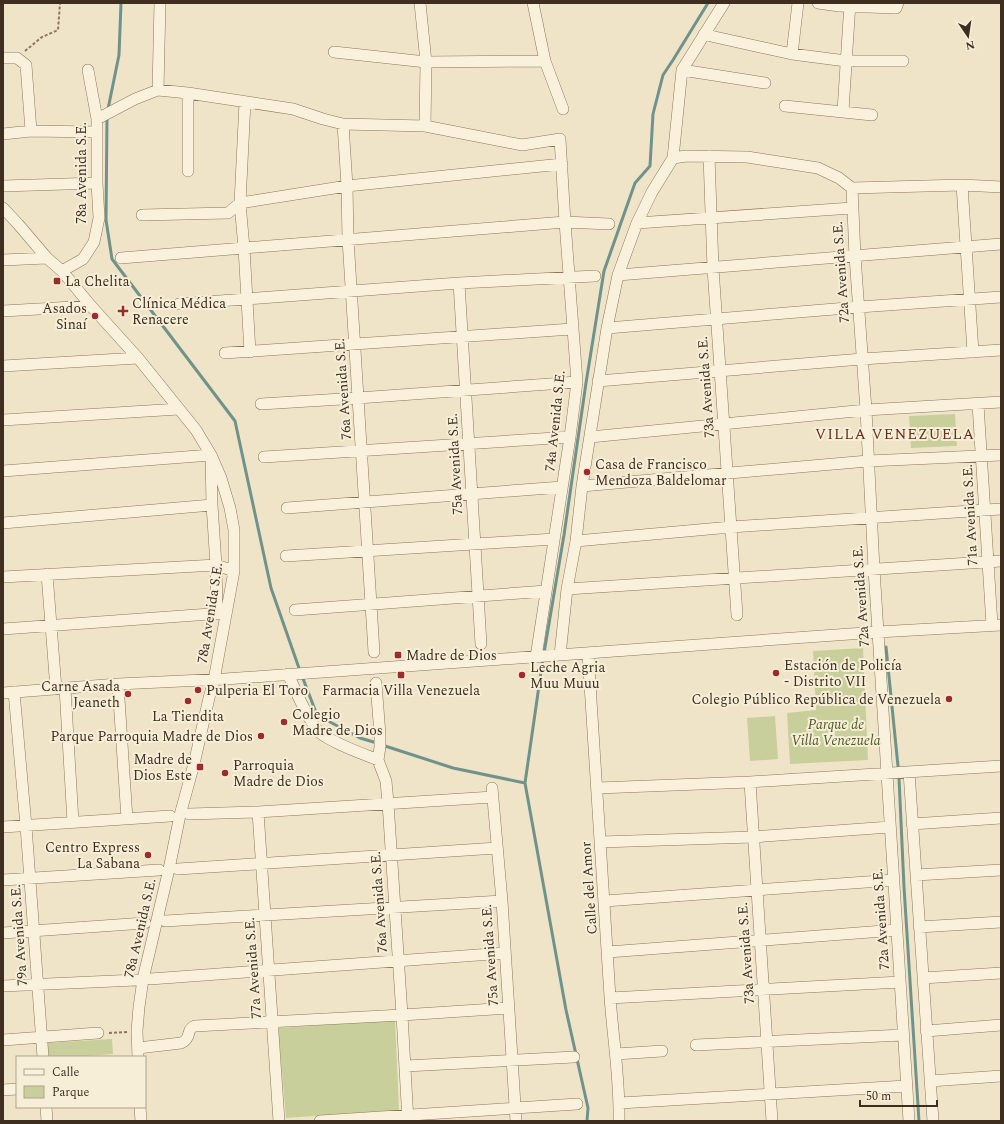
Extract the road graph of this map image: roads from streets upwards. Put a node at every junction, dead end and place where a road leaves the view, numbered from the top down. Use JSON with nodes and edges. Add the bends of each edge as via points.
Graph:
{"nodes":[{"id":1,"x":160,"y":3,"type":"edge"},
{"id":2,"x":420,"y":3,"type":"edge"},
{"id":3,"x":532,"y":3,"type":"edge"},
{"id":4,"x":724,"y":3,"type":"edge"},
{"id":5,"x":798,"y":3,"type":"edge"},
{"id":6,"x":818,"y":3,"type":"edge"},
{"id":7,"x":898,"y":3,"type":"edge"},
{"id":8,"x":849,"y":5,"type":"edge"},
{"id":9,"x":704,"y":34,"type":"junction"},
{"id":10,"x":334,"y":52,"type":"dead end"},
{"id":11,"x":792,"y":54,"type":"junction"},
{"id":12,"x":3,"y":58,"type":"edge"},
{"id":13,"x":545,"y":61,"type":"junction"},
{"id":14,"x":846,"y":61,"type":"junction"},
{"id":15,"x":903,"y":61,"type":"dead end"},
{"id":16,"x":426,"y":62,"type":"junction"},
{"id":17,"x":88,"y":70,"type":"dead end"},
{"id":18,"x":682,"y":70,"type":"junction"},
{"id":19,"x":765,"y":83,"type":"dead end"},
{"id":20,"x":158,"y":90,"type":"junction"},
{"id":21,"x":188,"y":93,"type":"junction"},
{"id":22,"x":245,"y":102,"type":"junction"},
{"id":23,"x":785,"y":106,"type":"dead end"},
{"id":24,"x":563,"y":109,"type":"dead end"},
{"id":25,"x":843,"y":111,"type":"junction"},
{"id":26,"x":872,"y":115,"type":"dead end"},
{"id":27,"x":97,"y":119,"type":"junction"},
{"id":28,"x":342,"y":124,"type":"junction"},
{"id":29,"x":425,"y":126,"type":"junction"},
{"id":30,"x":31,"y":131,"type":"junction"},
{"id":31,"x":97,"y":132,"type":"junction"},
{"id":32,"x":3,"y":134,"type":"edge"},
{"id":33,"x":709,"y":156,"type":"junction"},
{"id":34,"x":673,"y":158,"type":"junction"},
{"id":35,"x":562,"y":164,"type":"junction"},
{"id":36,"x":188,"y":171,"type":"dead end"},
{"id":37,"x":97,"y":183,"type":"junction"},
{"id":38,"x":962,"y":185,"type":"junction"},
{"id":39,"x":3,"y":186,"type":"edge"},
{"id":40,"x":347,"y":186,"type":"junction"},
{"id":41,"x":1001,"y":187,"type":"edge"},
{"id":42,"x":852,"y":188,"type":"junction"},
{"id":43,"x":240,"y":203,"type":"junction"},
{"id":44,"x":3,"y":208,"type":"edge"},
{"id":45,"x":852,"y":208,"type":"junction"},
{"id":46,"x":142,"y":215,"type":"dead end"},
{"id":47,"x":711,"y":217,"type":"junction"},
{"id":48,"x":565,"y":222,"type":"junction"},
{"id":49,"x":637,"y":223,"type":"junction"},
{"id":50,"x":609,"y":224,"type":"dead end"},
{"id":51,"x":348,"y":239,"type":"junction"},
{"id":52,"x":1001,"y":244,"type":"edge"},
{"id":53,"x":966,"y":247,"type":"junction"},
{"id":54,"x":244,"y":248,"type":"junction"},
{"id":55,"x":855,"y":256,"type":"junction"},
{"id":56,"x":47,"y":258,"type":"junction"},
{"id":57,"x":121,"y":258,"type":"dead end"},
{"id":58,"x":3,"y":260,"type":"edge"},
{"id":59,"x":713,"y":268,"type":"junction"},
{"id":60,"x":62,"y":271,"type":"junction"},
{"id":61,"x":618,"y":275,"type":"junction"},
{"id":62,"x":595,"y":276,"type":"dead end"},
{"id":63,"x":570,"y":278,"type":"junction"},
{"id":64,"x":459,"y":283,"type":"junction"},
{"id":65,"x":352,"y":291,"type":"junction"},
{"id":66,"x":1001,"y":297,"type":"edge"},
{"id":67,"x":247,"y":299,"type":"junction"},
{"id":68,"x":970,"y":299,"type":"junction"},
{"id":69,"x":179,"y":304,"type":"dead end"},
{"id":70,"x":91,"y":306,"type":"junction"},
{"id":71,"x":859,"y":307,"type":"junction"},
{"id":72,"x":3,"y":312,"type":"edge"},
{"id":73,"x":717,"y":319,"type":"junction"},
{"id":74,"x":607,"y":328,"type":"junction"},
{"id":75,"x":572,"y":329,"type":"junction"},
{"id":76,"x":462,"y":337,"type":"junction"},
{"id":77,"x":355,"y":344,"type":"junction"},
{"id":78,"x":1001,"y":350,"type":"edge"},
{"id":79,"x":250,"y":352,"type":"junction"},
{"id":80,"x":973,"y":352,"type":"junction"},
{"id":81,"x":225,"y":353,"type":"dead end"},
{"id":82,"x":138,"y":358,"type":"junction"},
{"id":83,"x":862,"y":359,"type":"junction"},
{"id":84,"x":3,"y":366,"type":"edge"},
{"id":85,"x":720,"y":370,"type":"junction"},
{"id":86,"x":598,"y":381,"type":"junction"},
{"id":87,"x":577,"y":382,"type":"junction"},
{"id":88,"x":465,"y":390,"type":"junction"},
{"id":89,"x":358,"y":398,"type":"junction"},
{"id":90,"x":1001,"y":402,"type":"edge"},
{"id":91,"x":261,"y":404,"type":"dead end"},
{"id":92,"x":978,"y":404,"type":"junction"},
{"id":93,"x":179,"y":409,"type":"junction"},
{"id":94,"x":866,"y":410,"type":"junction"},
{"id":95,"x":3,"y":420,"type":"edge"},
{"id":96,"x":724,"y":424,"type":"junction"},
{"id":97,"x":570,"y":437,"type":"junction"},
{"id":98,"x":590,"y":437,"type":"junction"},
{"id":99,"x":470,"y":444,"type":"junction"},
{"id":100,"x":362,"y":451,"type":"junction"},
{"id":101,"x":211,"y":455,"type":"junction"},
{"id":102,"x":1001,"y":455,"type":"edge"},
{"id":103,"x":982,"y":456,"type":"junction"},
{"id":104,"x":264,"y":457,"type":"dead end"},
{"id":105,"x":868,"y":461,"type":"junction"},
{"id":106,"x":3,"y":471,"type":"edge"},
{"id":107,"x":728,"y":474,"type":"junction"},
{"id":108,"x":582,"y":486,"type":"junction"},
{"id":109,"x":562,"y":487,"type":"junction"},
{"id":110,"x":472,"y":494,"type":"junction"},
{"id":111,"x":365,"y":502,"type":"junction"},
{"id":112,"x":212,"y":505,"type":"junction"},
{"id":113,"x":288,"y":508,"type":"dead end"},
{"id":114,"x":1001,"y":509,"type":"edge"},
{"id":115,"x":984,"y":510,"type":"junction"},
{"id":116,"x":871,"y":517,"type":"junction"},
{"id":117,"x":3,"y":523,"type":"edge"},
{"id":118,"x":731,"y":527,"type":"junction"},
{"id":119,"x":554,"y":539,"type":"junction"},
{"id":120,"x":576,"y":541,"type":"junction"},
{"id":121,"x":475,"y":544,"type":"junction"},
{"id":122,"x":368,"y":551,"type":"junction"},
{"id":123,"x":286,"y":556,"type":"dead end"},
{"id":124,"x":1001,"y":561,"type":"edge"},
{"id":125,"x":988,"y":562,"type":"junction"},
{"id":126,"x":216,"y":565,"type":"junction"},
{"id":127,"x":874,"y":569,"type":"junction"},
{"id":128,"x":234,"y":571,"type":"junction"},
{"id":129,"x":47,"y":574,"type":"junction"},
{"id":130,"x":3,"y":578,"type":"edge"},
{"id":131,"x":734,"y":578,"type":"junction"},
{"id":132,"x":567,"y":589,"type":"junction"},
{"id":133,"x":546,"y":591,"type":"junction"},
{"id":134,"x":478,"y":596,"type":"junction"},
{"id":135,"x":371,"y":604,"type":"junction"},
{"id":136,"x":295,"y":610,"type":"dead end"},
{"id":137,"x":222,"y":613,"type":"junction"},
{"id":138,"x":737,"y":615,"type":"dead end"},
{"id":139,"x":996,"y":625,"type":"edge"},
{"id":140,"x":51,"y":626,"type":"junction"},
{"id":141,"x":3,"y":629,"type":"edge"},
{"id":142,"x":878,"y":632,"type":"junction"},
{"id":143,"x":481,"y":644,"type":"dead end"},
{"id":144,"x":374,"y":652,"type":"dead end"},
{"id":145,"x":588,"y":653,"type":"junction"},
{"id":146,"x":560,"y":655,"type":"junction"},
{"id":147,"x":536,"y":657,"type":"junction"},
{"id":148,"x":292,"y":674,"type":"junction"},
{"id":149,"x":214,"y":680,"type":"junction"},
{"id":150,"x":376,"y":683,"type":"dead end"},
{"id":151,"x":118,"y":684,"type":"junction"},
{"id":152,"x":60,"y":689,"type":"junction"},
{"id":153,"x":9,"y":692,"type":"edge"},
{"id":154,"x":378,"y":760,"type":"junction"},
{"id":155,"x":1001,"y":766,"type":"edge"},
{"id":156,"x":909,"y":772,"type":"junction"},
{"id":157,"x":887,"y":773,"type":"junction"},
{"id":158,"x":1001,"y":773,"type":"edge"},
{"id":159,"x":750,"y":782,"type":"junction"},
{"id":160,"x":598,"y":788,"type":"junction"},
{"id":161,"x":388,"y":803,"type":"junction"},
{"id":162,"x":258,"y":812,"type":"junction"},
{"id":163,"x":189,"y":814,"type":"dead end"},
{"id":164,"x":170,"y":816,"type":"dead end"},
{"id":165,"x":1001,"y":818,"type":"edge"},
{"id":166,"x":127,"y":819,"type":"junction"},
{"id":167,"x":73,"y":822,"type":"junction"},
{"id":168,"x":912,"y":824,"type":"junction"},
{"id":169,"x":26,"y":826,"type":"junction"},
{"id":170,"x":3,"y":827,"type":"edge"},
{"id":171,"x":890,"y":828,"type":"junction"},
{"id":172,"x":753,"y":837,"type":"junction"},
{"id":173,"x":601,"y":842,"type":"junction"},
{"id":174,"x":497,"y":848,"type":"junction"},
{"id":175,"x":392,"y":855,"type":"junction"},
{"id":176,"x":262,"y":863,"type":"junction"},
{"id":177,"x":178,"y":869,"type":"dead end"},
{"id":178,"x":159,"y":870,"type":"dead end"},
{"id":179,"x":1001,"y":870,"type":"edge"},
{"id":180,"x":916,"y":875,"type":"junction"},
{"id":181,"x":30,"y":879,"type":"junction"},
{"id":182,"x":3,"y":880,"type":"edge"},
{"id":183,"x":894,"y":880,"type":"junction"},
{"id":184,"x":757,"y":890,"type":"junction"},
{"id":185,"x":502,"y":901,"type":"junction"},
{"id":186,"x":604,"y":901,"type":"junction"},
{"id":187,"x":395,"y":907,"type":"junction"},
{"id":188,"x":265,"y":915,"type":"junction"},
{"id":189,"x":165,"y":921,"type":"dead end"},
{"id":190,"x":1001,"y":922,"type":"edge"},
{"id":191,"x":145,"y":923,"type":"dead end"},
{"id":192,"x":919,"y":927,"type":"junction"},
{"id":193,"x":897,"y":930,"type":"junction"},
{"id":194,"x":34,"y":931,"type":"junction"},
{"id":195,"x":3,"y":933,"type":"edge"},
{"id":196,"x":760,"y":940,"type":"junction"},
{"id":197,"x":608,"y":952,"type":"junction"},
{"id":198,"x":505,"y":953,"type":"junction"},
{"id":199,"x":398,"y":961,"type":"junction"},
{"id":200,"x":268,"y":970,"type":"junction"},
{"id":201,"x":1001,"y":973,"type":"edge"},
{"id":202,"x":923,"y":978,"type":"junction"},
{"id":203,"x":150,"y":979,"type":"dead end"},
{"id":204,"x":136,"y":980,"type":"dead end"},
{"id":205,"x":900,"y":982,"type":"junction"},
{"id":206,"x":38,"y":984,"type":"junction"},
{"id":207,"x":3,"y":986,"type":"edge"},
{"id":208,"x":763,"y":990,"type":"junction"},
{"id":209,"x":610,"y":998,"type":"junction"},
{"id":210,"x":509,"y":1008,"type":"junction"},
{"id":211,"x":402,"y":1015,"type":"junction"},
{"id":212,"x":272,"y":1022,"type":"junction"},
{"id":213,"x":1001,"y":1025,"type":"edge"},
{"id":214,"x":926,"y":1031,"type":"junction"},
{"id":215,"x":98,"y":1033,"type":"road end"},
{"id":216,"x":903,"y":1035,"type":"junction"},
{"id":217,"x":41,"y":1037,"type":"junction"},
{"id":218,"x":3,"y":1040,"type":"edge"},
{"id":219,"x":767,"y":1042,"type":"junction"},
{"id":220,"x":696,"y":1045,"type":"dead end"},
{"id":221,"x":662,"y":1051,"type":"dead end"},
{"id":222,"x":138,"y":1053,"type":"edge"},
{"id":223,"x":616,"y":1054,"type":"junction"},
{"id":224,"x":43,"y":1056,"type":"edge"},
{"id":225,"x":574,"y":1057,"type":"dead end"},
{"id":226,"x":512,"y":1060,"type":"junction"},
{"id":227,"x":406,"y":1066,"type":"junction"},
{"id":228,"x":1001,"y":1076,"type":"edge"},
{"id":229,"x":930,"y":1081,"type":"junction"},
{"id":230,"x":906,"y":1086,"type":"junction"},
{"id":231,"x":16,"y":1089,"type":"edge"},
{"id":232,"x":3,"y":1090,"type":"edge"},
{"id":233,"x":770,"y":1094,"type":"junction"},
{"id":234,"x":620,"y":1103,"type":"junction"},
{"id":235,"x":576,"y":1104,"type":"dead end"},
{"id":236,"x":46,"y":1108,"type":"edge"},
{"id":237,"x":140,"y":1108,"type":"edge"},
{"id":238,"x":515,"y":1109,"type":"junction"},
{"id":239,"x":408,"y":1118,"type":"edge"},
{"id":240,"x":47,"y":1121,"type":"edge"},
{"id":241,"x":141,"y":1121,"type":"edge"},
{"id":242,"x":279,"y":1121,"type":"edge"},
{"id":243,"x":320,"y":1121,"type":"edge"},
{"id":244,"x":516,"y":1121,"type":"edge"},
{"id":245,"x":620,"y":1121,"type":"edge"},
{"id":246,"x":772,"y":1121,"type":"edge"},
{"id":247,"x":909,"y":1121,"type":"edge"},
{"id":248,"x":933,"y":1121,"type":"edge"}],
"edges":[{"from":1,"to":20,"type":"street"},
{"from":2,"to":16,"type":"street"},
{"from":3,"to":13,"type":"street"},
{"from":4,"to":9,"type":"street"},
{"from":5,"to":11,"type":"street"},
{"from":6,"to":8,"type":"street"},
{"from":7,"to":8,"type":"street","via":[[896,8]]},
{"from":8,"to":14,"type":"street"},
{"from":9,"to":11,"type":"street"},
{"from":9,"to":18,"type":"street"},
{"from":10,"to":16,"type":"street"},
{"from":11,"to":14,"type":"street"},
{"from":12,"to":30,"type":"street","via":[[18,58],[26,65]]},
{"from":13,"to":16,"type":"street"},
{"from":13,"to":24,"type":"street"},
{"from":14,"to":15,"type":"street"},
{"from":14,"to":25,"type":"street"},
{"from":16,"to":29,"type":"street"},
{"from":17,"to":27,"type":"street","name":"78a Avenida S.E."},
{"from":18,"to":19,"type":"street"},
{"from":18,"to":34,"type":"street"},
{"from":20,"to":21,"type":"street"},
{"from":20,"to":27,"type":"street"},
{"from":21,"to":22,"type":"street"},
{"from":21,"to":36,"type":"street"},
{"from":22,"to":28,"type":"street","via":[[293,109]]},
{"from":22,"to":43,"type":"street"},
{"from":23,"to":25,"type":"street"},
{"from":25,"to":26,"type":"street"},
{"from":27,"to":31,"type":"street","name":"78a Avenida S.E."},
{"from":28,"to":29,"type":"street"},
{"from":28,"to":40,"type":"street","name":"76a Avenida S.E."},
{"from":29,"to":35,"type":"street","name":"74a Avenida S.E.","via":[[522,145],[560,139]]},
{"from":30,"to":31,"type":"street"},
{"from":30,"to":32,"type":"street"},
{"from":31,"to":37,"type":"street","name":"78a Avenida S.E."},
{"from":33,"to":34,"type":"street"},
{"from":33,"to":42,"type":"street","via":[[746,157],[818,168],[839,178]]},
{"from":33,"to":47,"type":"street","name":"73a Avenida S.E."},
{"from":34,"to":49,"type":"street"},
{"from":35,"to":40,"type":"street"},
{"from":35,"to":48,"type":"street","name":"74a Avenida S.E."},
{"from":37,"to":39,"type":"street"},
{"from":37,"to":60,"type":"street","name":"78a Avenida S.E.","via":[[99,218],[94,242],[82,259]]},
{"from":38,"to":41,"type":"street"},
{"from":38,"to":42,"type":"street"},
{"from":38,"to":53,"type":"street"},
{"from":40,"to":43,"type":"street"},
{"from":40,"to":51,"type":"street","name":"76a Avenida S.E."},
{"from":42,"to":45,"type":"street","name":"72a Avenida S.E."},
{"from":43,"to":46,"type":"street","via":[[228,213]]},
{"from":43,"to":54,"type":"street"},
{"from":44,"to":56,"type":"street"},
{"from":45,"to":47,"type":"street"},
{"from":45,"to":55,"type":"street","name":"72a Avenida S.E."},
{"from":47,"to":49,"type":"street"},
{"from":47,"to":59,"type":"street","name":"73a Avenida S.E."},
{"from":48,"to":50,"type":"street"},
{"from":48,"to":51,"type":"street"},
{"from":48,"to":63,"type":"street","name":"74a Avenida S.E."},
{"from":49,"to":61,"type":"street"},
{"from":51,"to":54,"type":"street"},
{"from":51,"to":65,"type":"street","name":"76a Avenida S.E."},
{"from":52,"to":53,"type":"street"},
{"from":53,"to":55,"type":"street"},
{"from":53,"to":68,"type":"street"},
{"from":54,"to":57,"type":"street"},
{"from":54,"to":67,"type":"street"},
{"from":55,"to":59,"type":"street"},
{"from":55,"to":71,"type":"street","name":"72a Avenida S.E."},
{"from":56,"to":58,"type":"street"},
{"from":56,"to":60,"type":"street"},
{"from":59,"to":61,"type":"street"},
{"from":59,"to":73,"type":"street","name":"73a Avenida S.E."},
{"from":60,"to":70,"type":"street","name":"78a Avenida S.E."},
{"from":61,"to":74,"type":"street"},
{"from":62,"to":63,"type":"street"},
{"from":63,"to":64,"type":"street"},
{"from":63,"to":75,"type":"street","name":"74a Avenida S.E."},
{"from":64,"to":65,"type":"street"},
{"from":64,"to":76,"type":"street","name":"75a Avenida S.E."},
{"from":65,"to":67,"type":"street"},
{"from":65,"to":77,"type":"street","name":"76a Avenida S.E."},
{"from":66,"to":68,"type":"street"},
{"from":67,"to":69,"type":"street"},
{"from":67,"to":79,"type":"street"},
{"from":68,"to":71,"type":"street"},
{"from":68,"to":80,"type":"street"},
{"from":70,"to":72,"type":"street"},
{"from":70,"to":82,"type":"street","name":"78a Avenida S.E."},
{"from":71,"to":73,"type":"street"},
{"from":71,"to":83,"type":"street","name":"72a Avenida S.E."},
{"from":73,"to":74,"type":"street"},
{"from":73,"to":85,"type":"street","name":"73a Avenida S.E."},
{"from":74,"to":86,"type":"street"},
{"from":75,"to":76,"type":"street"},
{"from":75,"to":87,"type":"street","name":"74a Avenida S.E."},
{"from":76,"to":77,"type":"street"},
{"from":76,"to":88,"type":"street","name":"75a Avenida S.E."},
{"from":77,"to":79,"type":"street"},
{"from":77,"to":89,"type":"street","name":"76a Avenida S.E."},
{"from":78,"to":80,"type":"street"},
{"from":79,"to":81,"type":"street"},
{"from":80,"to":83,"type":"street"},
{"from":82,"to":84,"type":"street"},
{"from":82,"to":93,"type":"street","name":"78a Avenida S.E."},
{"from":83,"to":85,"type":"street"},
{"from":83,"to":94,"type":"street","name":"72a Avenida S.E."},
{"from":85,"to":86,"type":"street"},
{"from":85,"to":96,"type":"street","name":"73a Avenida S.E."},
{"from":86,"to":98,"type":"street"},
{"from":87,"to":88,"type":"street"},
{"from":87,"to":97,"type":"street","name":"74a Avenida S.E."},
{"from":88,"to":89,"type":"street"},
{"from":88,"to":99,"type":"street","name":"75a Avenida S.E."},
{"from":89,"to":91,"type":"street"},
{"from":89,"to":100,"type":"street","name":"76a Avenida S.E."},
{"from":90,"to":92,"type":"street"},
{"from":92,"to":94,"type":"street"},
{"from":92,"to":103,"type":"street","name":"71a Avenida S.E."},
{"from":93,"to":95,"type":"street"},
{"from":93,"to":101,"type":"street","name":"78a Avenida S.E."},
{"from":94,"to":96,"type":"street"},
{"from":94,"to":105,"type":"street","name":"72a Avenida S.E."},
{"from":96,"to":98,"type":"street"},
{"from":96,"to":107,"type":"street","name":"73a Avenida S.E."},
{"from":97,"to":99,"type":"street"},
{"from":97,"to":109,"type":"street","name":"74a Avenida S.E."},
{"from":98,"to":108,"type":"street"},
{"from":99,"to":100,"type":"street"},
{"from":99,"to":110,"type":"street","name":"75a Avenida S.E."},
{"from":100,"to":104,"type":"street"},
{"from":100,"to":111,"type":"street","name":"76a Avenida S.E."},
{"from":101,"to":106,"type":"street"},
{"from":101,"to":112,"type":"street"},
{"from":101,"to":128,"type":"street","name":"78a Avenida S.E.","via":[[230,508],[234,530]]},
{"from":102,"to":103,"type":"street"},
{"from":103,"to":105,"type":"street"},
{"from":103,"to":115,"type":"street","name":"71a Avenida S.E."},
{"from":105,"to":107,"type":"street"},
{"from":105,"to":116,"type":"street","name":"72a Avenida S.E."},
{"from":107,"to":108,"type":"street"},
{"from":107,"to":118,"type":"street","name":"73a Avenida S.E."},
{"from":108,"to":120,"type":"street"},
{"from":109,"to":110,"type":"street"},
{"from":109,"to":119,"type":"street","name":"74a Avenida S.E."},
{"from":110,"to":111,"type":"street"},
{"from":110,"to":121,"type":"street","name":"75a Avenida S.E."},
{"from":111,"to":113,"type":"street"},
{"from":111,"to":122,"type":"street","name":"76a Avenida S.E."},
{"from":112,"to":117,"type":"street"},
{"from":112,"to":126,"type":"street"},
{"from":114,"to":115,"type":"street"},
{"from":115,"to":116,"type":"street"},
{"from":115,"to":125,"type":"street","name":"71a Avenida S.E."},
{"from":116,"to":118,"type":"street"},
{"from":116,"to":127,"type":"street","name":"72a Avenida S.E."},
{"from":118,"to":120,"type":"street"},
{"from":118,"to":131,"type":"street","name":"73a Avenida S.E."},
{"from":119,"to":121,"type":"street"},
{"from":119,"to":133,"type":"street","name":"74a Avenida S.E."},
{"from":120,"to":132,"type":"street"},
{"from":121,"to":122,"type":"street"},
{"from":121,"to":134,"type":"street","name":"75a Avenida S.E."},
{"from":122,"to":123,"type":"street"},
{"from":122,"to":135,"type":"street","name":"76a Avenida S.E."},
{"from":124,"to":125,"type":"street"},
{"from":125,"to":127,"type":"street"},
{"from":125,"to":139,"type":"street","name":"71a Avenida S.E."},
{"from":126,"to":128,"type":"street"},
{"from":126,"to":129,"type":"street"},
{"from":126,"to":137,"type":"street"},
{"from":127,"to":131,"type":"street"},
{"from":127,"to":142,"type":"street","name":"72a Avenida S.E."},
{"from":128,"to":137,"type":"street","name":"78a Avenida S.E."},
{"from":129,"to":130,"type":"street"},
{"from":129,"to":140,"type":"street"},
{"from":131,"to":132,"type":"street"},
{"from":131,"to":138,"type":"street","name":"73a Avenida S.E."},
{"from":132,"to":146,"type":"street"},
{"from":133,"to":134,"type":"street"},
{"from":133,"to":147,"type":"street","name":"74a Avenida S.E."},
{"from":134,"to":135,"type":"street"},
{"from":134,"to":143,"type":"street","name":"75a Avenida S.E."},
{"from":135,"to":136,"type":"street"},
{"from":135,"to":144,"type":"street","name":"76a Avenida S.E."},
{"from":137,"to":140,"type":"street"},
{"from":137,"to":149,"type":"street","name":"78a Avenida S.E."},
{"from":139,"to":142,"type":"street"},
{"from":140,"to":141,"type":"street"},
{"from":140,"to":152,"type":"street"},
{"from":142,"to":145,"type":"street"},
{"from":142,"to":157,"type":"street","name":"72a Avenida S.E."},
{"from":145,"to":146,"type":"street"},
{"from":145,"to":160,"type":"street","name":"Calle del Amor"},
{"from":146,"to":147,"type":"street"},
{"from":147,"to":148,"type":"street"},
{"from":148,"to":149,"type":"street"},
{"from":148,"to":154,"type":"street","via":[[311,722],[319,731],[330,739]]},
{"from":149,"to":151,"type":"street"},
{"from":149,"to":222,"type":"street","name":"78a Avenida S.E.","via":[[180,815],[145,972],[139,1007]]},
{"from":150,"to":154,"type":"street","name":"76a Avenida S.E.","via":[[380,735]]},
{"from":151,"to":152,"type":"street"},
{"from":151,"to":166,"type":"street"},
{"from":152,"to":153,"type":"street"},
{"from":152,"to":167,"type":"street"},
{"from":153,"to":169,"type":"street","name":"79a Avenida S.E."},
{"from":154,"to":161,"type":"street","name":"76a Avenida S.E.","via":[[386,781]]},
{"from":155,"to":156,"type":"street"},
{"from":155,"to":158,"type":"street"},
{"from":156,"to":157,"type":"street"},
{"from":156,"to":168,"type":"street"},
{"from":157,"to":159,"type":"street"},
{"from":157,"to":171,"type":"street","name":"72a Avenida S.E."},
{"from":159,"to":160,"type":"street"},
{"from":159,"to":172,"type":"street","name":"73a Avenida S.E."},
{"from":160,"to":173,"type":"street","name":"Calle del Amor"},
{"from":161,"to":162,"type":"street"},
{"from":161,"to":174,"type":"street","name":"75a Avenida S.E.","via":[[492,792]]},
{"from":161,"to":175,"type":"street","name":"76a Avenida S.E."},
{"from":162,"to":163,"type":"street"},
{"from":162,"to":176,"type":"street","name":"77a Avenida S.E."},
{"from":164,"to":166,"type":"street"},
{"from":165,"to":168,"type":"street"},
{"from":166,"to":167,"type":"street"},
{"from":167,"to":169,"type":"street"},
{"from":168,"to":180,"type":"street"},
{"from":169,"to":170,"type":"street"},
{"from":169,"to":181,"type":"street","name":"79a Avenida S.E."},
{"from":171,"to":172,"type":"street"},
{"from":171,"to":183,"type":"street","name":"72a Avenida S.E."},
{"from":172,"to":173,"type":"street"},
{"from":172,"to":184,"type":"street","name":"73a Avenida S.E."},
{"from":173,"to":186,"type":"street","name":"Calle del Amor"},
{"from":174,"to":175,"type":"street"},
{"from":174,"to":185,"type":"street","name":"75a Avenida S.E."},
{"from":175,"to":176,"type":"street"},
{"from":175,"to":187,"type":"street","name":"76a Avenida S.E."},
{"from":176,"to":177,"type":"street"},
{"from":176,"to":188,"type":"street","name":"77a Avenida S.E."},
{"from":178,"to":181,"type":"street"},
{"from":179,"to":180,"type":"street"},
{"from":180,"to":192,"type":"street"},
{"from":181,"to":182,"type":"street"},
{"from":181,"to":194,"type":"street","name":"79a Avenida S.E."},
{"from":183,"to":184,"type":"street"},
{"from":183,"to":193,"type":"street","name":"72a Avenida S.E."},
{"from":184,"to":186,"type":"street"},
{"from":184,"to":196,"type":"street","name":"73a Avenida S.E."},
{"from":185,"to":187,"type":"street"},
{"from":185,"to":198,"type":"street","name":"75a Avenida S.E."},
{"from":186,"to":197,"type":"street","name":"Calle del Amor"},
{"from":187,"to":188,"type":"street"},
{"from":187,"to":199,"type":"street","name":"76a Avenida S.E."},
{"from":188,"to":189,"type":"street"},
{"from":188,"to":200,"type":"street","name":"77a Avenida S.E."},
{"from":190,"to":192,"type":"street"},
{"from":191,"to":194,"type":"street"},
{"from":192,"to":202,"type":"street"},
{"from":193,"to":196,"type":"street"},
{"from":193,"to":205,"type":"street","name":"72a Avenida S.E."},
{"from":194,"to":195,"type":"street"},
{"from":194,"to":206,"type":"street","name":"79a Avenida S.E."},
{"from":196,"to":197,"type":"street"},
{"from":196,"to":208,"type":"street","name":"73a Avenida S.E."},
{"from":197,"to":209,"type":"street","name":"Calle del Amor"},
{"from":198,"to":199,"type":"street"},
{"from":198,"to":210,"type":"street","name":"75a Avenida S.E."},
{"from":199,"to":200,"type":"street"},
{"from":199,"to":211,"type":"street","name":"76a Avenida S.E."},
{"from":200,"to":203,"type":"street"},
{"from":200,"to":212,"type":"street","name":"77a Avenida S.E."},
{"from":201,"to":202,"type":"street"},
{"from":202,"to":214,"type":"street"},
{"from":204,"to":206,"type":"street"},
{"from":205,"to":208,"type":"street"},
{"from":205,"to":216,"type":"street","name":"72a Avenida S.E."},
{"from":206,"to":207,"type":"street"},
{"from":206,"to":217,"type":"street","name":"79a Avenida S.E."},
{"from":208,"to":209,"type":"street"},
{"from":208,"to":219,"type":"street","name":"73a Avenida S.E."},
{"from":209,"to":223,"type":"street","name":"Calle del Amor"},
{"from":210,"to":211,"type":"street"},
{"from":210,"to":226,"type":"street","name":"75a Avenida S.E."},
{"from":211,"to":212,"type":"street"},
{"from":211,"to":227,"type":"street","name":"76a Avenida S.E."},
{"from":212,"to":222,"type":"street","via":[[195,1026],[189,1030],[186,1041]]},
{"from":212,"to":242,"type":"street","name":"77a Avenida S.E."},
{"from":213,"to":214,"type":"street"},
{"from":214,"to":229,"type":"street"},
{"from":215,"to":217,"type":"street"},
{"from":216,"to":219,"type":"street"},
{"from":216,"to":230,"type":"street","name":"72a Avenida S.E."},
{"from":217,"to":218,"type":"street"},
{"from":217,"to":224,"type":"street","name":"79a Avenida S.E."},
{"from":219,"to":220,"type":"street"},
{"from":219,"to":233,"type":"street","name":"73a Avenida S.E."},
{"from":221,"to":223,"type":"street"},
{"from":223,"to":234,"type":"street","name":"Calle del Amor"},
{"from":225,"to":226,"type":"street"},
{"from":226,"to":227,"type":"street"},
{"from":226,"to":238,"type":"street","name":"75a Avenida S.E."},
{"from":227,"to":239,"type":"street","name":"76a Avenida S.E."},
{"from":228,"to":229,"type":"street"},
{"from":229,"to":248,"type":"street"},
{"from":230,"to":233,"type":"street"},
{"from":230,"to":247,"type":"street","name":"72a Avenida S.E."},
{"from":231,"to":232,"type":"street"},
{"from":233,"to":234,"type":"street"},
{"from":233,"to":246,"type":"street","name":"73a Avenida S.E."},
{"from":234,"to":245,"type":"street","name":"Calle del Amor"},
{"from":235,"to":238,"type":"street"},
{"from":236,"to":240,"type":"street"},
{"from":237,"to":241,"type":"street"},
{"from":238,"to":239,"type":"street"},
{"from":238,"to":244,"type":"street","name":"75a Avenida S.E."},
{"from":239,"to":243,"type":"street"}]}
